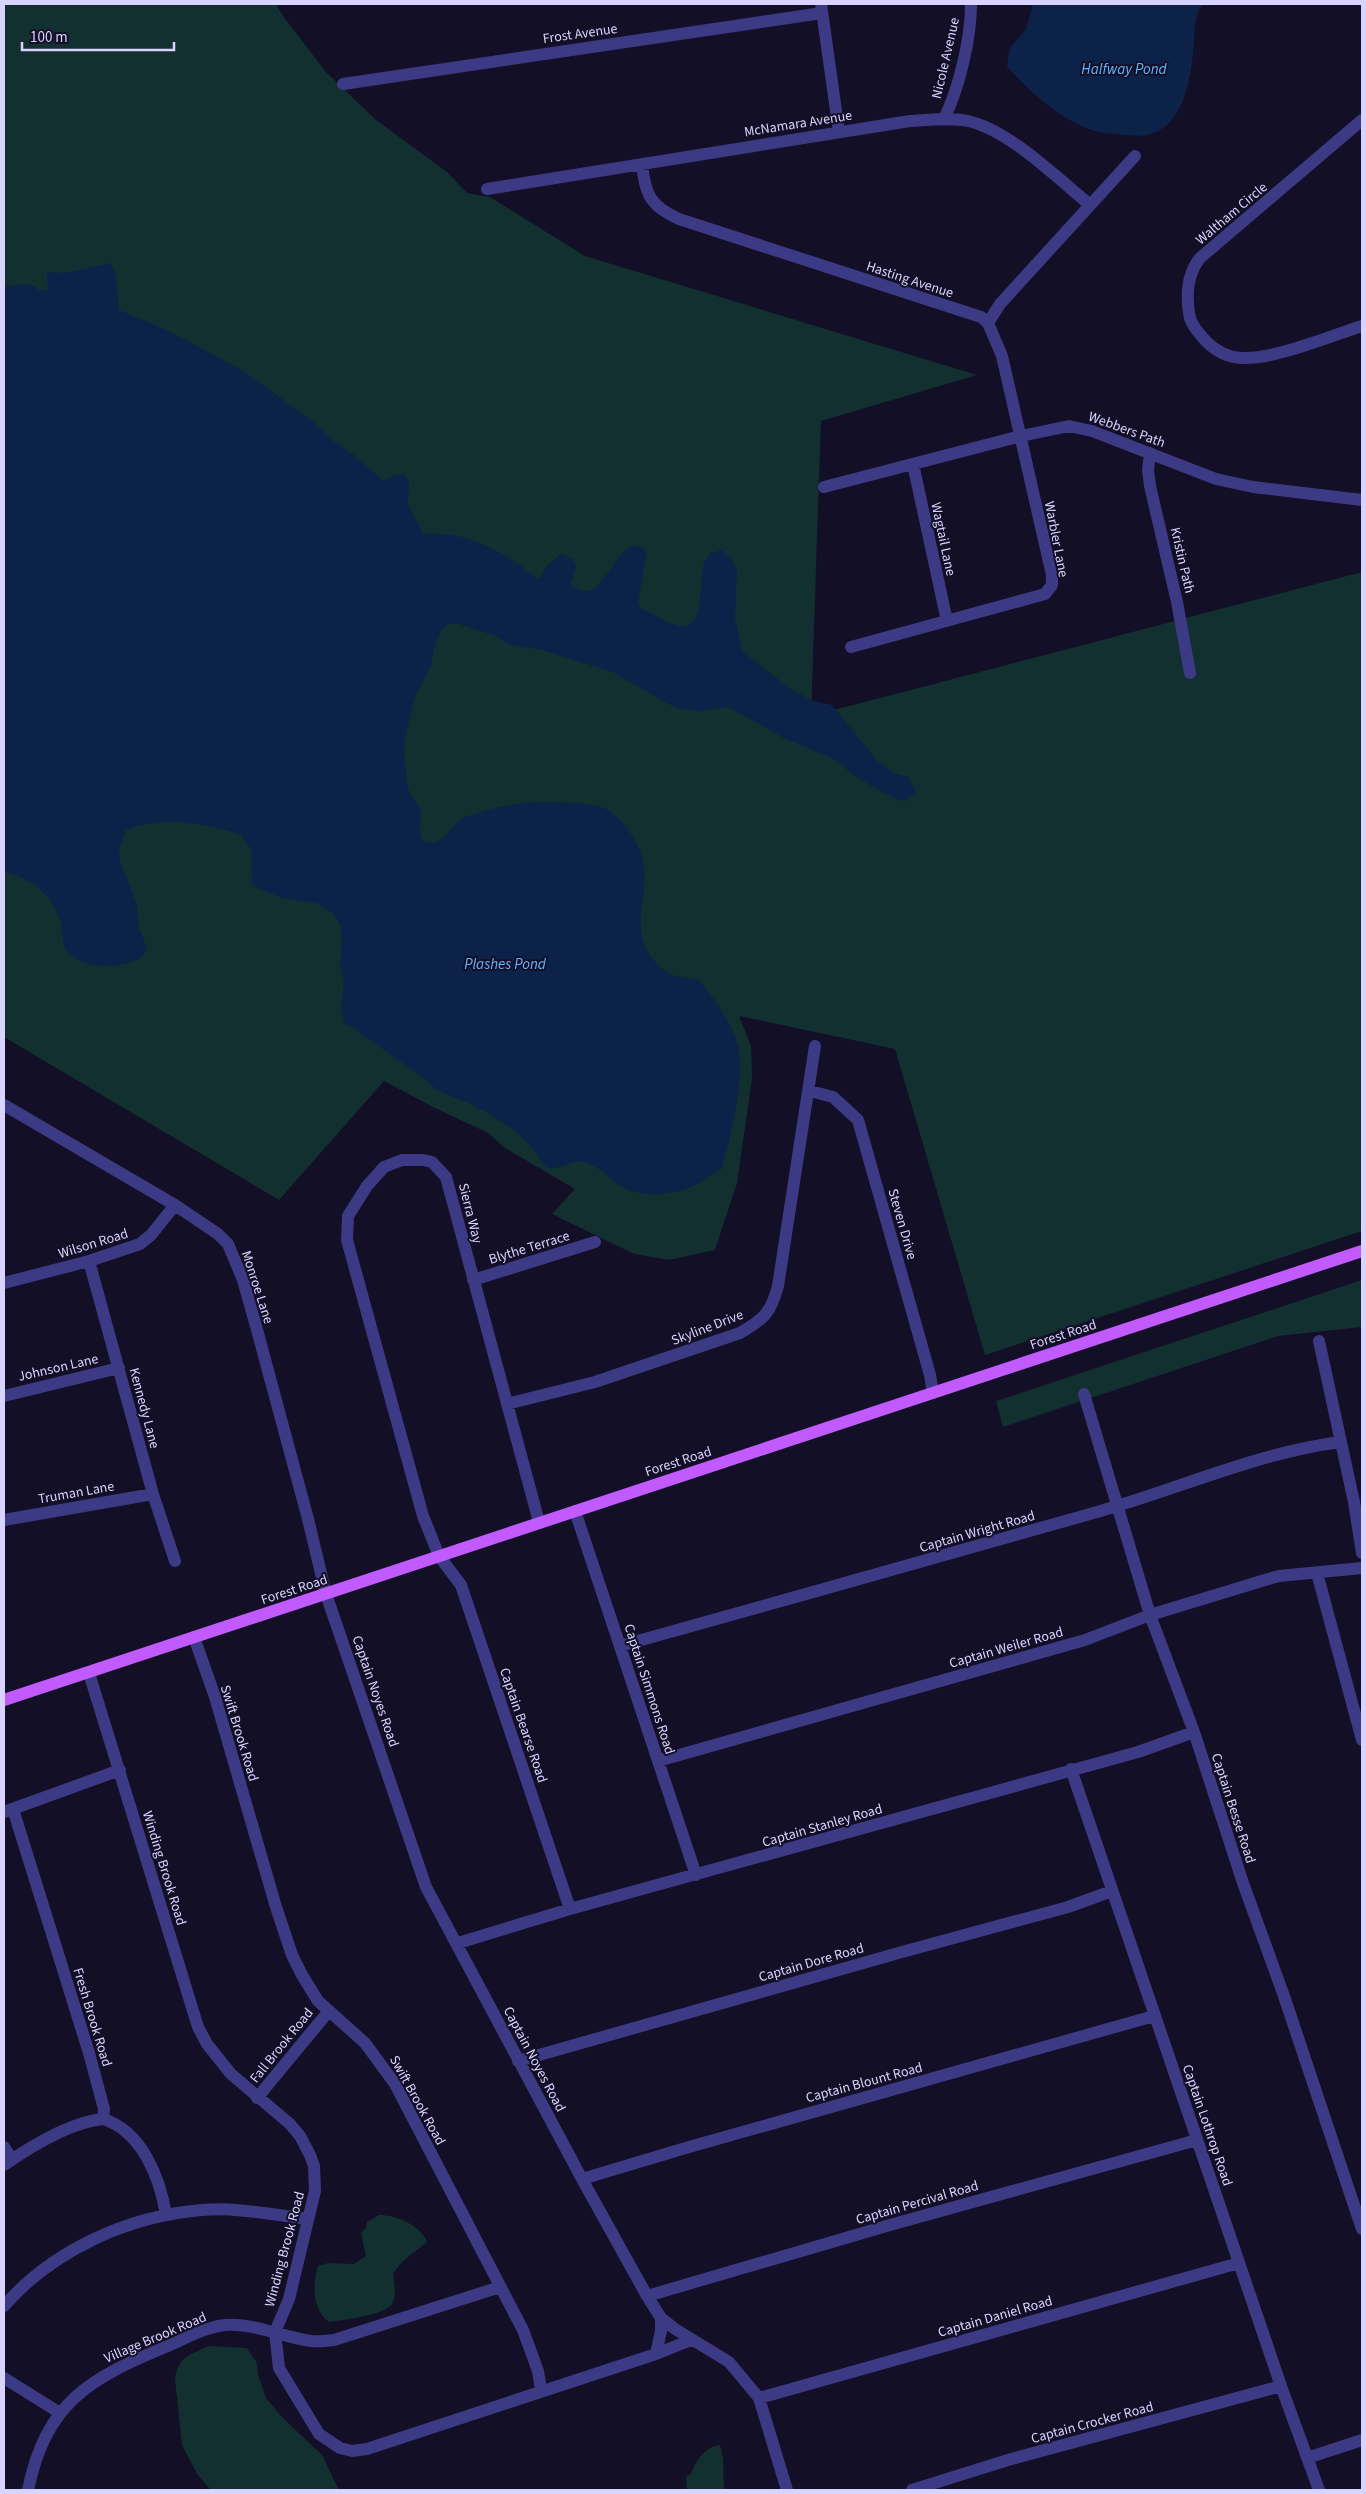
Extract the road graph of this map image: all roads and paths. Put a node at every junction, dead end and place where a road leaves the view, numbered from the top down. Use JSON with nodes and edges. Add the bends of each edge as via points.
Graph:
{"nodes":[{"id":1,"x":971,"y":4,"type":"edge"},
{"id":2,"x":821,"y":8,"type":"edge"},
{"id":3,"x":343,"y":84,"type":"dead end"},
{"id":4,"x":944,"y":119,"type":"junction"},
{"id":5,"x":1362,"y":120,"type":"edge"},
{"id":6,"x":839,"y":132,"type":"junction"},
{"id":7,"x":1135,"y":156,"type":"dead end"},
{"id":8,"x":642,"y":164,"type":"junction"},
{"id":9,"x":486,"y":188,"type":"dead end"},
{"id":10,"x":1089,"y":204,"type":"junction"},
{"id":11,"x":988,"y":323,"type":"junction"},
{"id":12,"x":1362,"y":326,"type":"edge"},
{"id":13,"x":1020,"y":436,"type":"junction"},
{"id":14,"x":1150,"y":453,"type":"junction"},
{"id":15,"x":913,"y":464,"type":"junction"},
{"id":16,"x":824,"y":487,"type":"dead end"},
{"id":17,"x":1362,"y":500,"type":"edge"},
{"id":18,"x":947,"y":621,"type":"junction"},
{"id":19,"x":851,"y":647,"type":"dead end"},
{"id":20,"x":1190,"y":673,"type":"dead end"},
{"id":21,"x":815,"y":1046,"type":"dead end"},
{"id":22,"x":810,"y":1091,"type":"junction"},
{"id":23,"x":4,"y":1105,"type":"edge"},
{"id":24,"x":175,"y":1205,"type":"junction"},
{"id":25,"x":594,"y":1242,"type":"dead end"},
{"id":26,"x":1362,"y":1251,"type":"edge"},
{"id":27,"x":88,"y":1261,"type":"junction"},
{"id":28,"x":473,"y":1280,"type":"junction"},
{"id":29,"x":4,"y":1284,"type":"edge"},
{"id":30,"x":1320,"y":1341,"type":"dead end"},
{"id":31,"x":119,"y":1368,"type":"junction"},
{"id":32,"x":933,"y":1393,"type":"junction"},
{"id":33,"x":1084,"y":1394,"type":"dead end"},
{"id":34,"x":4,"y":1396,"type":"edge"},
{"id":35,"x":507,"y":1404,"type":"junction"},
{"id":36,"x":1340,"y":1442,"type":"junction"},
{"id":37,"x":153,"y":1494,"type":"junction"},
{"id":38,"x":1117,"y":1506,"type":"junction"},
{"id":39,"x":575,"y":1511,"type":"junction"},
{"id":40,"x":4,"y":1520,"type":"edge"},
{"id":41,"x":540,"y":1522,"type":"junction"},
{"id":42,"x":1362,"y":1553,"type":"edge"},
{"id":43,"x":439,"y":1556,"type":"junction"},
{"id":44,"x":175,"y":1561,"type":"dead end"},
{"id":45,"x":1362,"y":1568,"type":"edge"},
{"id":46,"x":1317,"y":1573,"type":"junction"},
{"id":47,"x":326,"y":1594,"type":"junction"},
{"id":48,"x":1150,"y":1615,"type":"junction"},
{"id":49,"x":194,"y":1637,"type":"junction"},
{"id":50,"x":620,"y":1646,"type":"junction"},
{"id":51,"x":89,"y":1673,"type":"junction"},
{"id":52,"x":4,"y":1700,"type":"edge"},
{"id":53,"x":1194,"y":1732,"type":"junction"},
{"id":54,"x":1362,"y":1740,"type":"edge"},
{"id":55,"x":658,"y":1760,"type":"junction"},
{"id":56,"x":1071,"y":1769,"type":"junction"},
{"id":57,"x":120,"y":1770,"type":"junction"},
{"id":58,"x":9,"y":1811,"type":"edge"},
{"id":59,"x":696,"y":1875,"type":"junction"},
{"id":60,"x":1112,"y":1891,"type":"junction"},
{"id":61,"x":570,"y":1909,"type":"junction"},
{"id":62,"x":458,"y":1943,"type":"junction"},
{"id":63,"x":328,"y":2012,"type":"junction"},
{"id":64,"x":1154,"y":2016,"type":"junction"},
{"id":65,"x":518,"y":2061,"type":"junction"},
{"id":66,"x":257,"y":2098,"type":"junction"},
{"id":67,"x":103,"y":2119,"type":"junction"},
{"id":68,"x":1197,"y":2140,"type":"junction"},
{"id":69,"x":4,"y":2147,"type":"edge"},
{"id":70,"x":8,"y":2162,"type":"edge"},
{"id":71,"x":582,"y":2179,"type":"junction"},
{"id":72,"x":166,"y":2215,"type":"junction"},
{"id":73,"x":308,"y":2219,"type":"junction"},
{"id":74,"x":1362,"y":2229,"type":"edge"},
{"id":75,"x":1239,"y":2263,"type":"junction"},
{"id":76,"x":500,"y":2287,"type":"junction"},
{"id":77,"x":647,"y":2296,"type":"junction"},
{"id":78,"x":4,"y":2306,"type":"edge"},
{"id":79,"x":661,"y":2318,"type":"junction"},
{"id":80,"x":275,"y":2332,"type":"junction"},
{"id":81,"x":691,"y":2340,"type":"junction"},
{"id":82,"x":656,"y":2354,"type":"junction"},
{"id":83,"x":4,"y":2378,"type":"edge"},
{"id":84,"x":1281,"y":2386,"type":"junction"},
{"id":85,"x":542,"y":2390,"type":"junction"},
{"id":86,"x":759,"y":2398,"type":"junction"},
{"id":87,"x":60,"y":2413,"type":"junction"},
{"id":88,"x":1362,"y":2440,"type":"edge"},
{"id":89,"x":1307,"y":2458,"type":"junction"},
{"id":90,"x":28,"y":2490,"type":"edge"},
{"id":91,"x":787,"y":2490,"type":"edge"},
{"id":92,"x":912,"y":2490,"type":"edge"},
{"id":93,"x":1319,"y":2490,"type":"edge"}],
"edges":[{"from":1,"to":4,"type":"street","name":"Nicole Avenue","via":[[953,100]]},
{"from":2,"to":3,"type":"street","name":"Frost Avenue"},
{"from":2,"to":6,"type":"street"},
{"from":4,"to":6,"type":"street","name":"McNamara Avenue"},
{"from":4,"to":10,"type":"street","name":"McNamara Avenue","via":[[967,121],[1003,136]]},
{"from":5,"to":12,"type":"street","name":"Waltham Circle","via":[[1200,258],[1190,274],[1187,299],[1190,318],[1198,332],[1228,356],[1244,358],[1300,346]]},
{"from":6,"to":8,"type":"street","name":"McNamara Avenue"},
{"from":7,"to":10,"type":"street"},
{"from":8,"to":9,"type":"street","name":"McNamara Avenue"},
{"from":8,"to":11,"type":"street","name":"Hasting Avenue","via":[[647,193],[659,207],[679,219],[981,318]]},
{"from":10,"to":11,"type":"street","via":[[1000,304]]},
{"from":11,"to":13,"type":"street","name":"Warbler Lane","via":[[1002,356]]},
{"from":13,"to":14,"type":"street","name":"Webbers Path","via":[[1069,426],[1080,427]]},
{"from":13,"to":15,"type":"street","name":"Webbers Path"},
{"from":13,"to":18,"type":"street","name":"Warbler Lane","via":[[1052,585],[1045,594]]},
{"from":14,"to":17,"type":"street","name":"Webbers Path","via":[[1216,479],[1253,487]]},
{"from":14,"to":20,"type":"street","name":"Kristin Path","via":[[1150,486]]},
{"from":15,"to":16,"type":"street","name":"Webbers Path"},
{"from":15,"to":18,"type":"street","name":"Wagtail Lane"},
{"from":18,"to":19,"type":"street","name":"Warbler Lane"},
{"from":21,"to":22,"type":"street","name":"Skyline Drive"},
{"from":22,"to":32,"type":"street","name":"Steven Drive","via":[[833,1097],[858,1120]]},
{"from":22,"to":35,"type":"street","name":"Skyline Drive","via":[[778,1286],[774,1304],[767,1314],[757,1324],[731,1336],[595,1382]]},
{"from":23,"to":24,"type":"street","name":"Monroe Lane"},
{"from":24,"to":27,"type":"street","name":"Wilson Road","via":[[140,1244]]},
{"from":24,"to":47,"type":"street","name":"Monroe Lane","via":[[228,1244],[243,1280]]},
{"from":25,"to":28,"type":"street","name":"Blythe Terrace"},
{"from":26,"to":32,"type":"main road","name":"Forest Road"},
{"from":27,"to":29,"type":"street","name":"Wilson Road"},
{"from":27,"to":31,"type":"street","name":"Kennedy Lane"},
{"from":28,"to":35,"type":"street","name":"Sierra Way"},
{"from":28,"to":43,"type":"street","name":"Sierra Way","via":[[446,1177],[432,1162],[423,1160],[402,1160],[384,1167],[348,1216],[347,1240],[423,1516]]},
{"from":30,"to":36,"type":"street"},
{"from":31,"to":34,"type":"street","name":"Johnson Lane"},
{"from":31,"to":37,"type":"street","name":"Kennedy Lane"},
{"from":32,"to":39,"type":"main road","name":"Forest Road"},
{"from":33,"to":38,"type":"street","name":"Captain Besse Road"},
{"from":35,"to":41,"type":"street","name":"Sierra Way"},
{"from":36,"to":38,"type":"street","name":"Captain Wright Road","via":[[1280,1454]]},
{"from":36,"to":42,"type":"street"},
{"from":37,"to":40,"type":"street","name":"Truman Lane"},
{"from":37,"to":44,"type":"street","name":"Kennedy Lane"},
{"from":38,"to":48,"type":"street","name":"Captain Besse Road"},
{"from":38,"to":50,"type":"street","name":"Captain Wright Road"},
{"from":39,"to":41,"type":"main road","name":"Forest Road"},
{"from":39,"to":50,"type":"street","name":"Captain Simmons Road"},
{"from":41,"to":43,"type":"main road","name":"Forest Road"},
{"from":43,"to":47,"type":"main road","name":"Forest Road"},
{"from":43,"to":61,"type":"street","name":"Captain Bearse Road","via":[[461,1585]]},
{"from":45,"to":46,"type":"street","name":"Captain Weiler Road"},
{"from":46,"to":48,"type":"street","name":"Captain Weiler Road","via":[[1279,1576]]},
{"from":46,"to":54,"type":"street"},
{"from":47,"to":49,"type":"main road","name":"Forest Road"},
{"from":47,"to":62,"type":"street","name":"Captain Noyes Road","via":[[426,1886]]},
{"from":48,"to":53,"type":"street","name":"Captain Besse Road"},
{"from":48,"to":55,"type":"street","name":"Captain Weiler Road","via":[[1085,1640]]},
{"from":49,"to":51,"type":"main road","name":"Forest Road"},
{"from":49,"to":63,"type":"street","name":"Swift Brook Road","via":[[292,1955],[309,1988]]},
{"from":50,"to":55,"type":"street","name":"Captain Simmons Road"},
{"from":51,"to":52,"type":"main road","name":"Forest Road"},
{"from":51,"to":57,"type":"street","name":"Winding Brook Road"},
{"from":53,"to":56,"type":"street","name":"Captain Stanley Road","via":[[1138,1752]]},
{"from":53,"to":74,"type":"street","name":"Captain Besse Road"},
{"from":55,"to":59,"type":"street","name":"Captain Simmons Road"},
{"from":56,"to":59,"type":"street","name":"Captain Stanley Road"},
{"from":56,"to":60,"type":"street","name":"Captain Lothrop Road"},
{"from":57,"to":58,"type":"street"},
{"from":57,"to":66,"type":"street","name":"Winding Brook Road","via":[[198,2027],[216,2057]]},
{"from":58,"to":67,"type":"street","name":"Fresh Brook Road","via":[[89,2053],[104,2109]]},
{"from":59,"to":61,"type":"street","name":"Captain Stanley Road"},
{"from":60,"to":64,"type":"street","name":"Captain Lothrop Road"},
{"from":60,"to":65,"type":"street","name":"Captain Dore Road","via":[[1068,1907]]},
{"from":61,"to":62,"type":"street","name":"Captain Stanley Road"},
{"from":62,"to":65,"type":"street","name":"Captain Noyes Road"},
{"from":63,"to":66,"type":"street","name":"Fall Brook Road"},
{"from":63,"to":76,"type":"street","name":"Swift Brook Road","via":[[365,2043],[395,2084]]},
{"from":64,"to":68,"type":"street","name":"Captain Lothrop Road"},
{"from":64,"to":71,"type":"street","name":"Captain Blount Road","via":[[688,2146]]},
{"from":65,"to":71,"type":"street","name":"Captain Noyes Road"},
{"from":66,"to":73,"type":"street","name":"Winding Brook Road","via":[[290,2124],[310,2155],[315,2184]]},
{"from":67,"to":70,"type":"street","via":[[58,2134]]},
{"from":67,"to":72,"type":"street","via":[[128,2133],[145,2156],[159,2181]]},
{"from":68,"to":75,"type":"street","name":"Captain Lothrop Road"},
{"from":68,"to":77,"type":"street","name":"Captain Percival Road"},
{"from":69,"to":70,"type":"street"},
{"from":71,"to":77,"type":"street","name":"Captain Noyes Road"},
{"from":72,"to":73,"type":"street","via":[[223,2210]]},
{"from":72,"to":78,"type":"street","via":[[111,2231],[69,2252],[38,2274]]},
{"from":73,"to":80,"type":"street","name":"Winding Brook Road","via":[[289,2299]]},
{"from":75,"to":84,"type":"street","name":"Captain Lothrop Road"},
{"from":75,"to":86,"type":"street","name":"Captain Daniel Road"},
{"from":76,"to":80,"type":"street","name":"Village Brook Road","via":[[334,2340],[312,2341]]},
{"from":76,"to":85,"type":"street","name":"Swift Brook Road","via":[[523,2330]]},
{"from":77,"to":79,"type":"street","name":"Captain Noyes Road"},
{"from":79,"to":81,"type":"street","name":"Captain Noyes Road"},
{"from":79,"to":82,"type":"street"},
{"from":80,"to":85,"type":"street","via":[[280,2368],[319,2434],[335,2446],[352,2451],[386,2444]]},
{"from":80,"to":87,"type":"street","name":"Village Brook Road","via":[[226,2325],[204,2331],[98,2379]]},
{"from":81,"to":82,"type":"street"},
{"from":81,"to":86,"type":"street","name":"Captain Noyes Road","via":[[729,2362]]},
{"from":82,"to":85,"type":"street"},
{"from":83,"to":87,"type":"street"},
{"from":84,"to":89,"type":"street","name":"Captain Lothrop Road"},
{"from":84,"to":92,"type":"street","name":"Captain Crocker Road","via":[[1008,2460]]},
{"from":86,"to":91,"type":"street","name":"Captain Noyes Road"},
{"from":87,"to":90,"type":"street","name":"Village Brook Road","via":[[47,2433],[33,2467]]},
{"from":88,"to":89,"type":"street"},
{"from":89,"to":93,"type":"street","name":"Captain Lothrop Road"}]}
